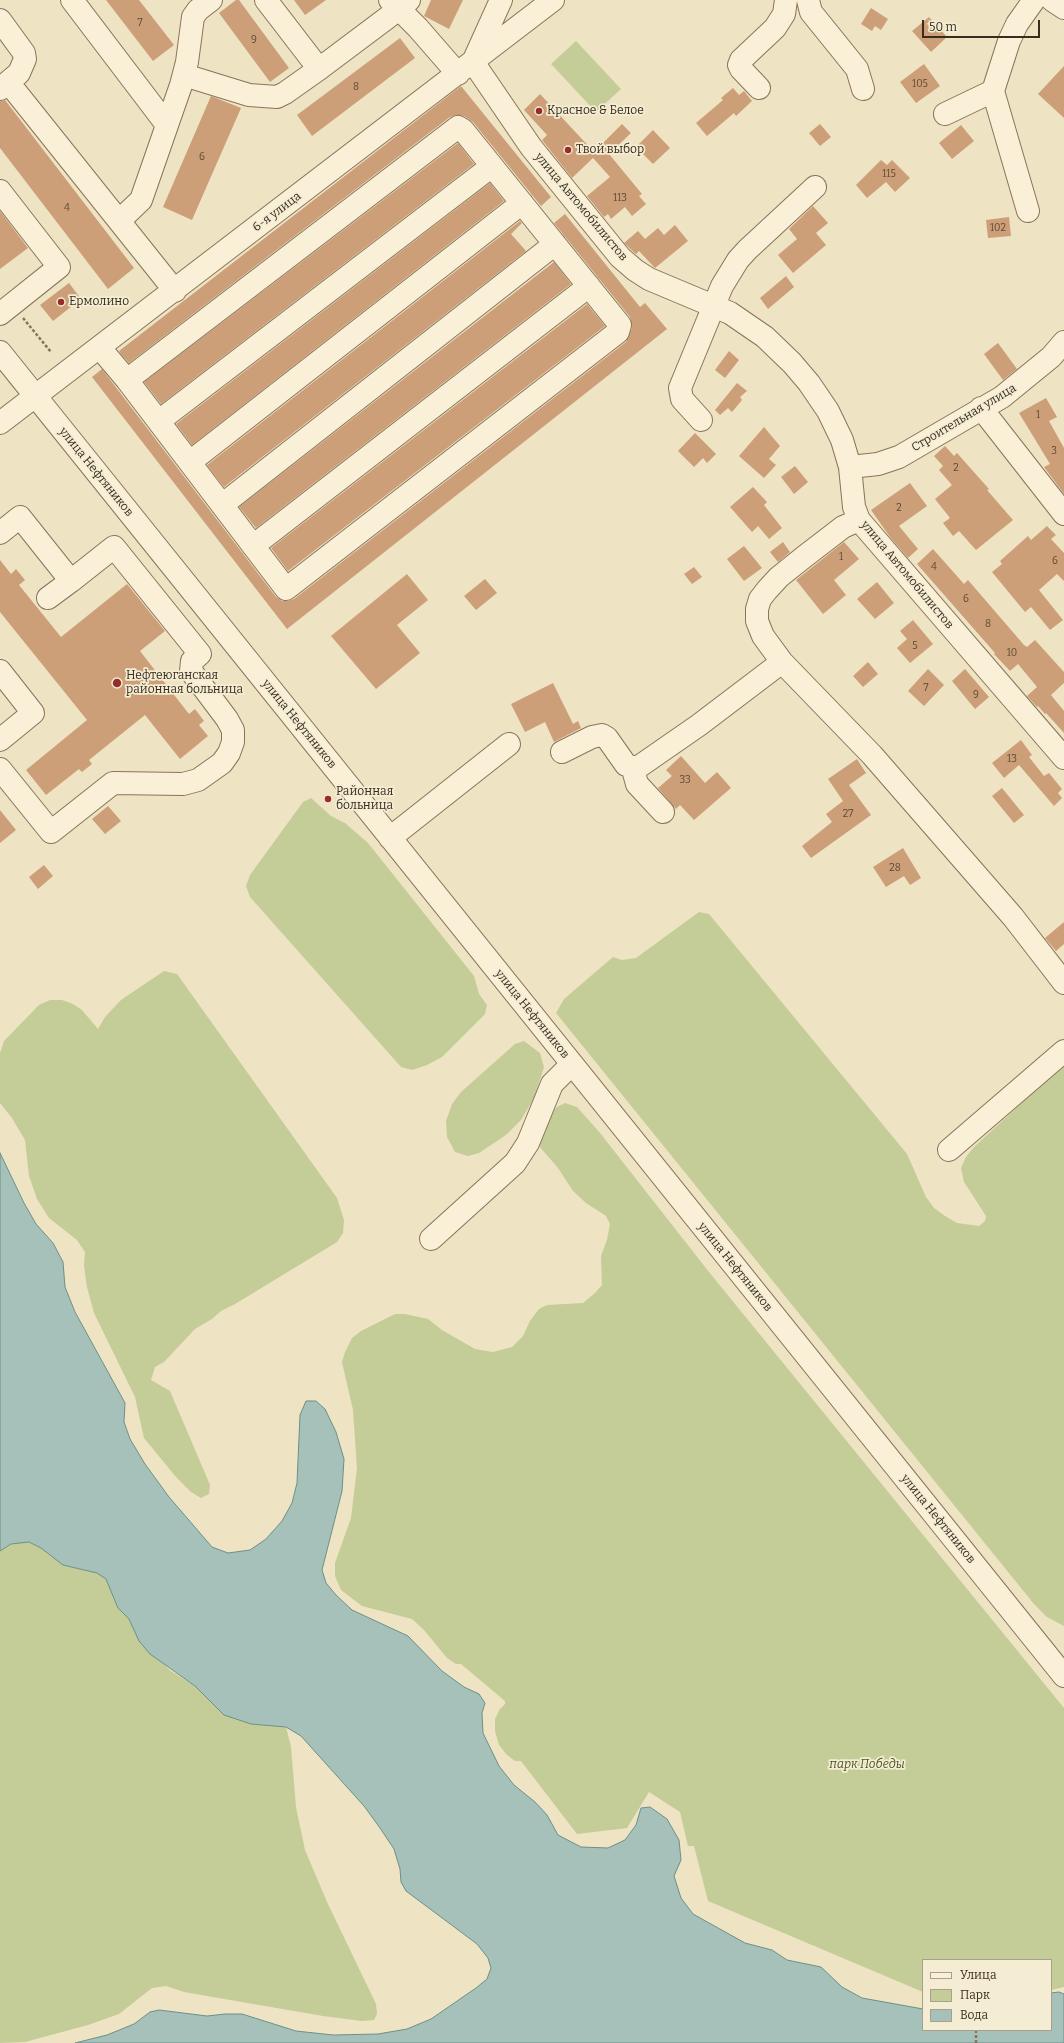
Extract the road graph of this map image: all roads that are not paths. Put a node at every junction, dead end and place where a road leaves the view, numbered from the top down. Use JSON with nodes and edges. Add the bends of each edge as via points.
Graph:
{"nodes":[{"id":1,"x":72,"y":0,"type":"edge"},
{"id":2,"x":211,"y":0,"type":"edge"},
{"id":3,"x":266,"y":0,"type":"edge"},
{"id":4,"x":501,"y":0,"type":"edge"},
{"id":5,"x":553,"y":0,"type":"edge"},
{"id":6,"x":786,"y":0,"type":"edge"},
{"id":7,"x":808,"y":0,"type":"edge"},
{"id":8,"x":1034,"y":0,"type":"edge"},
{"id":9,"x":1052,"y":0,"type":"edge"},
{"id":10,"x":399,"y":3,"type":"edge"},
{"id":11,"x":1064,"y":8,"type":"edge"},
{"id":12,"x":0,"y":20,"type":"edge"},
{"id":13,"x":319,"y":68,"type":"junction"},
{"id":14,"x":465,"y":68,"type":"junction"},
{"id":15,"x":184,"y":75,"type":"junction"},
{"id":16,"x":4,"y":85,"type":"edge"},
{"id":17,"x":759,"y":88,"type":"dead end"},
{"id":18,"x":863,"y":89,"type":"dead end"},
{"id":19,"x":993,"y":91,"type":"junction"},
{"id":20,"x":945,"y":114,"type":"dead end"},
{"id":21,"x":167,"y":125,"type":"junction"},
{"id":22,"x":492,"y":166,"type":"junction"},
{"id":23,"x":815,"y":187,"type":"dead end"},
{"id":24,"x":0,"y":191,"type":"edge"},
{"id":25,"x":522,"y":203,"type":"junction"},
{"id":26,"x":1028,"y":211,"type":"dead end"},
{"id":27,"x":119,"y":221,"type":"junction"},
{"id":28,"x":555,"y":244,"type":"junction"},
{"id":29,"x":589,"y":286,"type":"junction"},
{"id":30,"x":175,"y":291,"type":"junction"},
{"id":31,"x":714,"y":306,"type":"junction"},
{"id":32,"x":6,"y":309,"type":"edge"},
{"id":33,"x":1064,"y":342,"type":"edge"},
{"id":34,"x":100,"y":348,"type":"junction"},
{"id":35,"x":0,"y":352,"type":"edge"},
{"id":36,"x":127,"y":380,"type":"junction"},
{"id":37,"x":36,"y":396,"type":"junction"},
{"id":38,"x":981,"y":408,"type":"junction"},
{"id":39,"x":701,"y":420,"type":"dead end"},
{"id":40,"x":159,"y":421,"type":"junction"},
{"id":41,"x":0,"y":423,"type":"edge"},
{"id":42,"x":190,"y":462,"type":"junction"},
{"id":43,"x":850,"y":467,"type":"junction"},
{"id":44,"x":222,"y":505,"type":"junction"},
{"id":45,"x":1064,"y":514,"type":"edge"},
{"id":46,"x":859,"y":520,"type":"junction"},
{"id":47,"x":140,"y":527,"type":"junction"},
{"id":48,"x":0,"y":533,"type":"edge"},
{"id":49,"x":253,"y":546,"type":"junction"},
{"id":50,"x":114,"y":547,"type":"junction"},
{"id":51,"x":71,"y":581,"type":"junction"},
{"id":52,"x":48,"y":598,"type":"dead end"},
{"id":53,"x":782,"y":662,"type":"junction"},
{"id":54,"x":0,"y":671,"type":"edge"},
{"id":55,"x":0,"y":740,"type":"edge"},
{"id":56,"x":509,"y":744,"type":"dead end"},
{"id":57,"x":562,"y":752,"type":"dead end"},
{"id":58,"x":1064,"y":758,"type":"edge"},
{"id":59,"x":0,"y":768,"type":"edge"},
{"id":60,"x":637,"y":768,"type":"junction"},
{"id":61,"x":663,"y":812,"type":"dead end"},
{"id":62,"x":390,"y":838,"type":"junction"},
{"id":63,"x":1064,"y":983,"type":"edge"},
{"id":64,"x":1064,"y":1051,"type":"edge"},
{"id":65,"x":572,"y":1064,"type":"junction"},
{"id":66,"x":949,"y":1150,"type":"dead end"},
{"id":67,"x":431,"y":1239,"type":"dead end"},
{"id":68,"x":1062,"y":1670,"type":"edge"}],
"edges":[{"from":1,"to":21,"type":"street"},
{"from":2,"to":15,"type":"street","via":[[193,17]]},
{"from":3,"to":13,"type":"street"},
{"from":4,"to":14,"type":"street"},
{"from":5,"to":14,"type":"street","name":"6-я улица"},
{"from":6,"to":17,"type":"street","via":[[784,14],[775,28],[741,60],[739,65]]},
{"from":7,"to":18,"type":"street","via":[[811,12],[857,68]]},
{"from":8,"to":19,"type":"street","via":[[1017,24],[1009,41]]},
{"from":9,"to":11,"type":"street"},
{"from":10,"to":13,"type":"street"},
{"from":10,"to":14,"type":"street","name":"улица Автомобилистов"},
{"from":12,"to":16,"type":"street","via":[[25,58],[19,73]]},
{"from":13,"to":15,"type":"street","via":[[285,93],[272,97],[249,95]]},
{"from":14,"to":30,"type":"street","name":"6-я улица"},
{"from":14,"to":31,"type":"street","name":"улица Автомобилистов","via":[[620,257],[649,279]]},
{"from":15,"to":21,"type":"street"},
{"from":16,"to":27,"type":"street"},
{"from":19,"to":20,"type":"street"},
{"from":19,"to":26,"type":"street"},
{"from":21,"to":27,"type":"street","via":[[141,200]]},
{"from":22,"to":25,"type":"street"},
{"from":22,"to":36,"type":"street","via":[[463,130],[458,128]]},
{"from":22,"to":40,"type":"street"},
{"from":23,"to":31,"type":"street","via":[[738,260],[722,286]]},
{"from":24,"to":32,"type":"street","via":[[59,267]]},
{"from":25,"to":28,"type":"street"},
{"from":25,"to":42,"type":"street"},
{"from":27,"to":30,"type":"street"},
{"from":28,"to":29,"type":"street"},
{"from":28,"to":44,"type":"street"},
{"from":29,"to":49,"type":"street"},
{"from":29,"to":49,"type":"street","via":[[620,325],[618,332],[612,337],[286,589]]},
{"from":30,"to":34,"type":"street","name":"6-я улица"},
{"from":31,"to":39,"type":"street","via":[[680,388],[682,399]]},
{"from":31,"to":43,"type":"street","name":"улица Автомобилистов","via":[[749,324],[809,382],[839,433],[847,451]]},
{"from":33,"to":38,"type":"street","name":"Строительная улица","via":[[1052,357],[1018,385]]},
{"from":34,"to":36,"type":"street"},
{"from":34,"to":37,"type":"street","name":"6-я улица"},
{"from":35,"to":37,"type":"street","name":"улица Нефтяников"},
{"from":36,"to":40,"type":"street"},
{"from":37,"to":41,"type":"street","name":"6-я улица"},
{"from":37,"to":47,"type":"street","name":"улица Нефтяников"},
{"from":38,"to":43,"type":"street","name":"Строительная улица","via":[[899,457],[883,463]]},
{"from":38,"to":45,"type":"street"},
{"from":40,"to":42,"type":"street"},
{"from":42,"to":44,"type":"street"},
{"from":43,"to":46,"type":"street","name":"улица Автомобилистов","via":[[854,507]]},
{"from":44,"to":49,"type":"street"},
{"from":46,"to":53,"type":"street","via":[[843,527],[804,556],[779,577],[760,599],[757,621],[763,636]]},
{"from":46,"to":58,"type":"street","name":"улица Автомобилистов"},
{"from":47,"to":50,"type":"street"},
{"from":47,"to":62,"type":"street","name":"улица Нефтяников"},
{"from":48,"to":51,"type":"street","via":[[20,517]]},
{"from":50,"to":51,"type":"street"},
{"from":50,"to":59,"type":"street","via":[[200,654],[192,661],[191,671],[233,730],[233,742],[229,753],[213,770],[191,782],[112,783],[51,832]]},
{"from":51,"to":52,"type":"street"},
{"from":53,"to":60,"type":"street"},
{"from":53,"to":63,"type":"street","via":[[872,755],[1012,917]]},
{"from":54,"to":55,"type":"street","via":[[33,713]]},
{"from":56,"to":62,"type":"street"},
{"from":57,"to":60,"type":"street","via":[[592,737],[602,735],[608,738],[626,764]]},
{"from":60,"to":61,"type":"street","via":[[634,773],[637,784]]},
{"from":62,"to":65,"type":"street","name":"улица Нефтяников"},
{"from":64,"to":66,"type":"street"},
{"from":65,"to":67,"type":"street","via":[[552,1084],[528,1143],[515,1163]]},
{"from":65,"to":68,"type":"street","name":"улица Нефтяников"}]}
